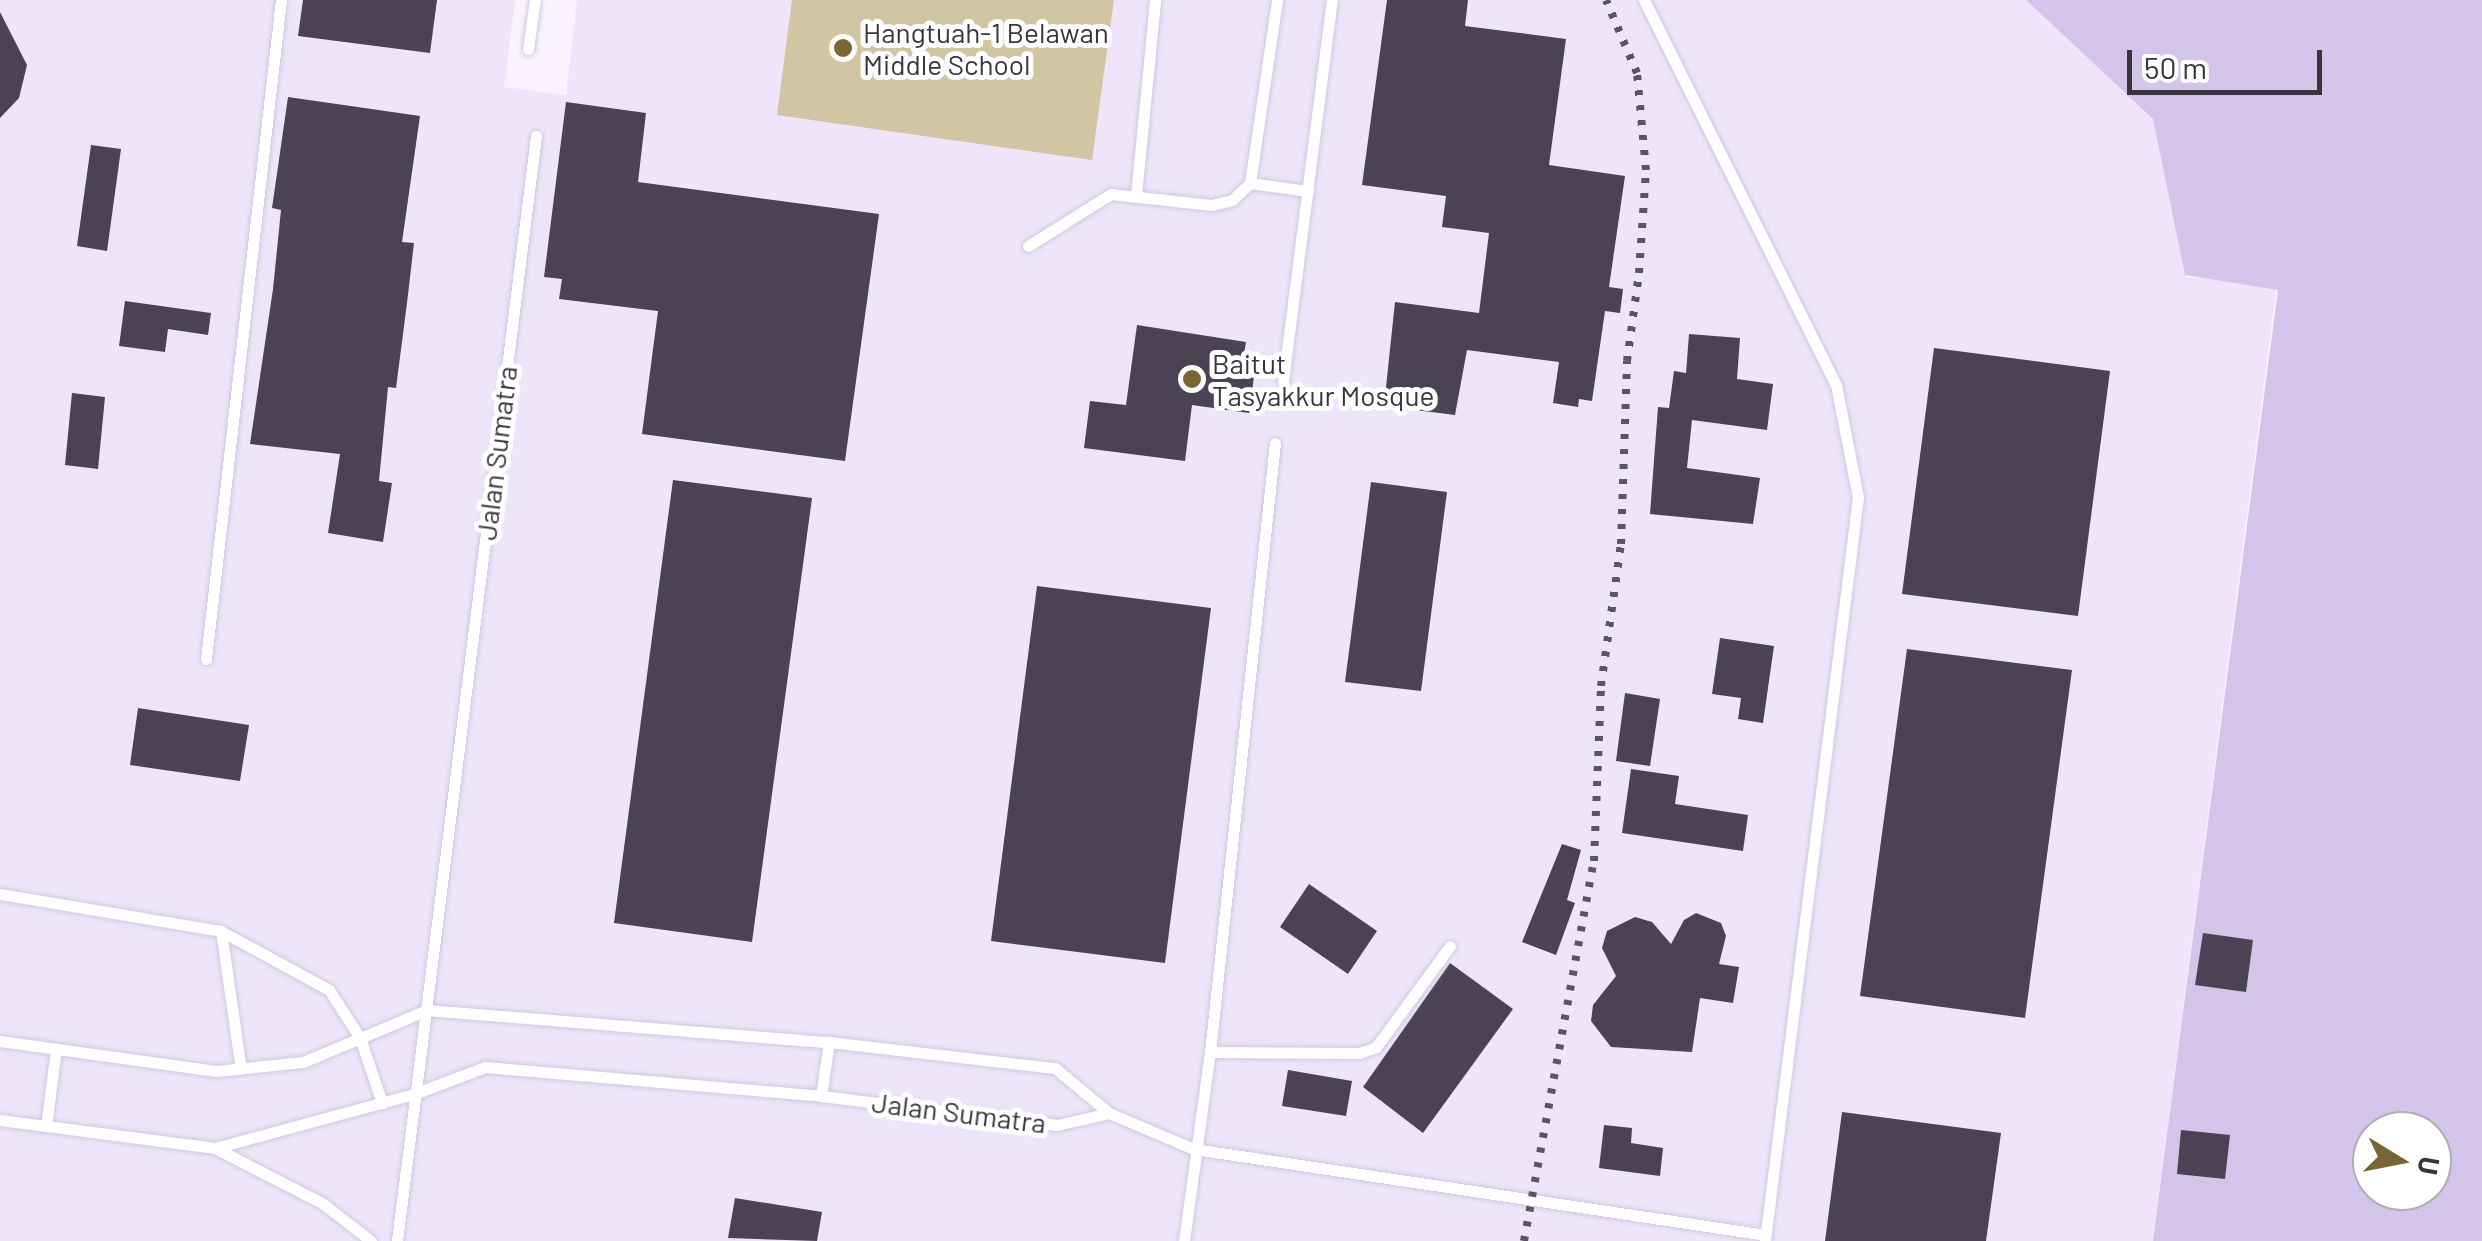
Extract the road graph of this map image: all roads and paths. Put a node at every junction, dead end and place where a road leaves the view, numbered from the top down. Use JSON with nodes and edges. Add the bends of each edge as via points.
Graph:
{"nodes":[{"id":1,"x":281,"y":0,"type":"edge"},
{"id":2,"x":535,"y":0,"type":"edge"},
{"id":3,"x":1155,"y":0,"type":"edge"},
{"id":4,"x":1277,"y":0,"type":"edge"},
{"id":5,"x":1332,"y":0,"type":"edge"},
{"id":6,"x":1644,"y":0,"type":"edge"},
{"id":7,"x":528,"y":49,"type":"dead end"},
{"id":8,"x":536,"y":136,"type":"dead end"},
{"id":9,"x":1250,"y":183,"type":"junction"},
{"id":10,"x":1308,"y":191,"type":"junction"},
{"id":11,"x":1136,"y":195,"type":"junction"},
{"id":12,"x":1028,"y":246,"type":"dead end"},
{"id":13,"x":1283,"y":381,"type":"dead end"},
{"id":14,"x":1275,"y":442,"type":"dead end"},
{"id":15,"x":206,"y":659,"type":"dead end"},
{"id":16,"x":0,"y":894,"type":"edge"},
{"id":17,"x":221,"y":931,"type":"junction"},
{"id":18,"x":1450,"y":946,"type":"dead end"},
{"id":19,"x":427,"y":1010,"type":"junction"},
{"id":20,"x":360,"y":1038,"type":"junction"},
{"id":21,"x":0,"y":1041,"type":"edge"},
{"id":22,"x":829,"y":1042,"type":"junction"},
{"id":23,"x":56,"y":1049,"type":"junction"},
{"id":24,"x":1210,"y":1052,"type":"junction"},
{"id":25,"x":241,"y":1069,"type":"junction"},
{"id":26,"x":414,"y":1094,"type":"junction"},
{"id":27,"x":822,"y":1096,"type":"junction"},
{"id":28,"x":382,"y":1103,"type":"junction"},
{"id":29,"x":1108,"y":1113,"type":"junction"},
{"id":30,"x":0,"y":1120,"type":"edge"},
{"id":31,"x":46,"y":1126,"type":"junction"},
{"id":32,"x":215,"y":1148,"type":"junction"},
{"id":33,"x":1194,"y":1149,"type":"junction"},
{"id":34,"x":1766,"y":1238,"type":"edge"},
{"id":35,"x":371,"y":1241,"type":"edge"},
{"id":36,"x":398,"y":1241,"type":"edge"},
{"id":37,"x":1184,"y":1241,"type":"edge"}],
"edges":[{"from":1,"to":15,"type":"lane"},
{"from":2,"to":7,"type":"lane"},
{"from":3,"to":11,"type":"lane"},
{"from":4,"to":9,"type":"lane"},
{"from":5,"to":10,"type":"lane"},
{"from":6,"to":34,"type":"lane","via":[[1836,385],[1858,497]]},
{"from":8,"to":19,"type":"lane","name":"Jalan Sumatra"},
{"from":9,"to":10,"type":"lane"},
{"from":9,"to":11,"type":"lane","via":[[1232,200],[1210,205]]},
{"from":10,"to":13,"type":"lane"},
{"from":11,"to":12,"type":"lane","via":[[1111,194]]},
{"from":14,"to":24,"type":"lane"},
{"from":16,"to":17,"type":"lane"},
{"from":17,"to":20,"type":"lane","via":[[329,990]]},
{"from":17,"to":25,"type":"lane"},
{"from":18,"to":24,"type":"lane","via":[[1376,1047],[1359,1053]]},
{"from":19,"to":20,"type":"lane","name":"Jalan Sumatra"},
{"from":19,"to":22,"type":"lane","name":"Jalan Sumatra"},
{"from":19,"to":26,"type":"lane","name":"Jalan Sumatra"},
{"from":20,"to":25,"type":"lane","name":"Jalan Sumatra","via":[[303,1062]]},
{"from":20,"to":28,"type":"lane"},
{"from":21,"to":23,"type":"lane","name":"Jalan Sumatra"},
{"from":22,"to":27,"type":"lane"},
{"from":22,"to":29,"type":"lane","name":"Jalan Sumatra","via":[[1056,1068]]},
{"from":23,"to":25,"type":"lane","name":"Jalan Sumatra","via":[[216,1072]]},
{"from":23,"to":31,"type":"lane"},
{"from":24,"to":33,"type":"lane"},
{"from":26,"to":27,"type":"lane","name":"Jalan Sumatra","via":[[485,1067]]},
{"from":26,"to":28,"type":"lane","name":"Jalan Sumatra"},
{"from":26,"to":36,"type":"lane","name":"Jalan Sumatra"},
{"from":27,"to":29,"type":"lane","name":"Jalan Sumatra","via":[[1057,1125]]},
{"from":28,"to":32,"type":"lane","name":"Jalan Sumatra"},
{"from":29,"to":33,"type":"lane"},
{"from":30,"to":31,"type":"lane","name":"Jalan Sumatra"},
{"from":31,"to":32,"type":"lane","name":"Jalan Sumatra"},
{"from":32,"to":35,"type":"lane","name":"Jalan Sumatra","via":[[322,1203]]},
{"from":33,"to":34,"type":"lane"},
{"from":33,"to":37,"type":"lane"}]}
